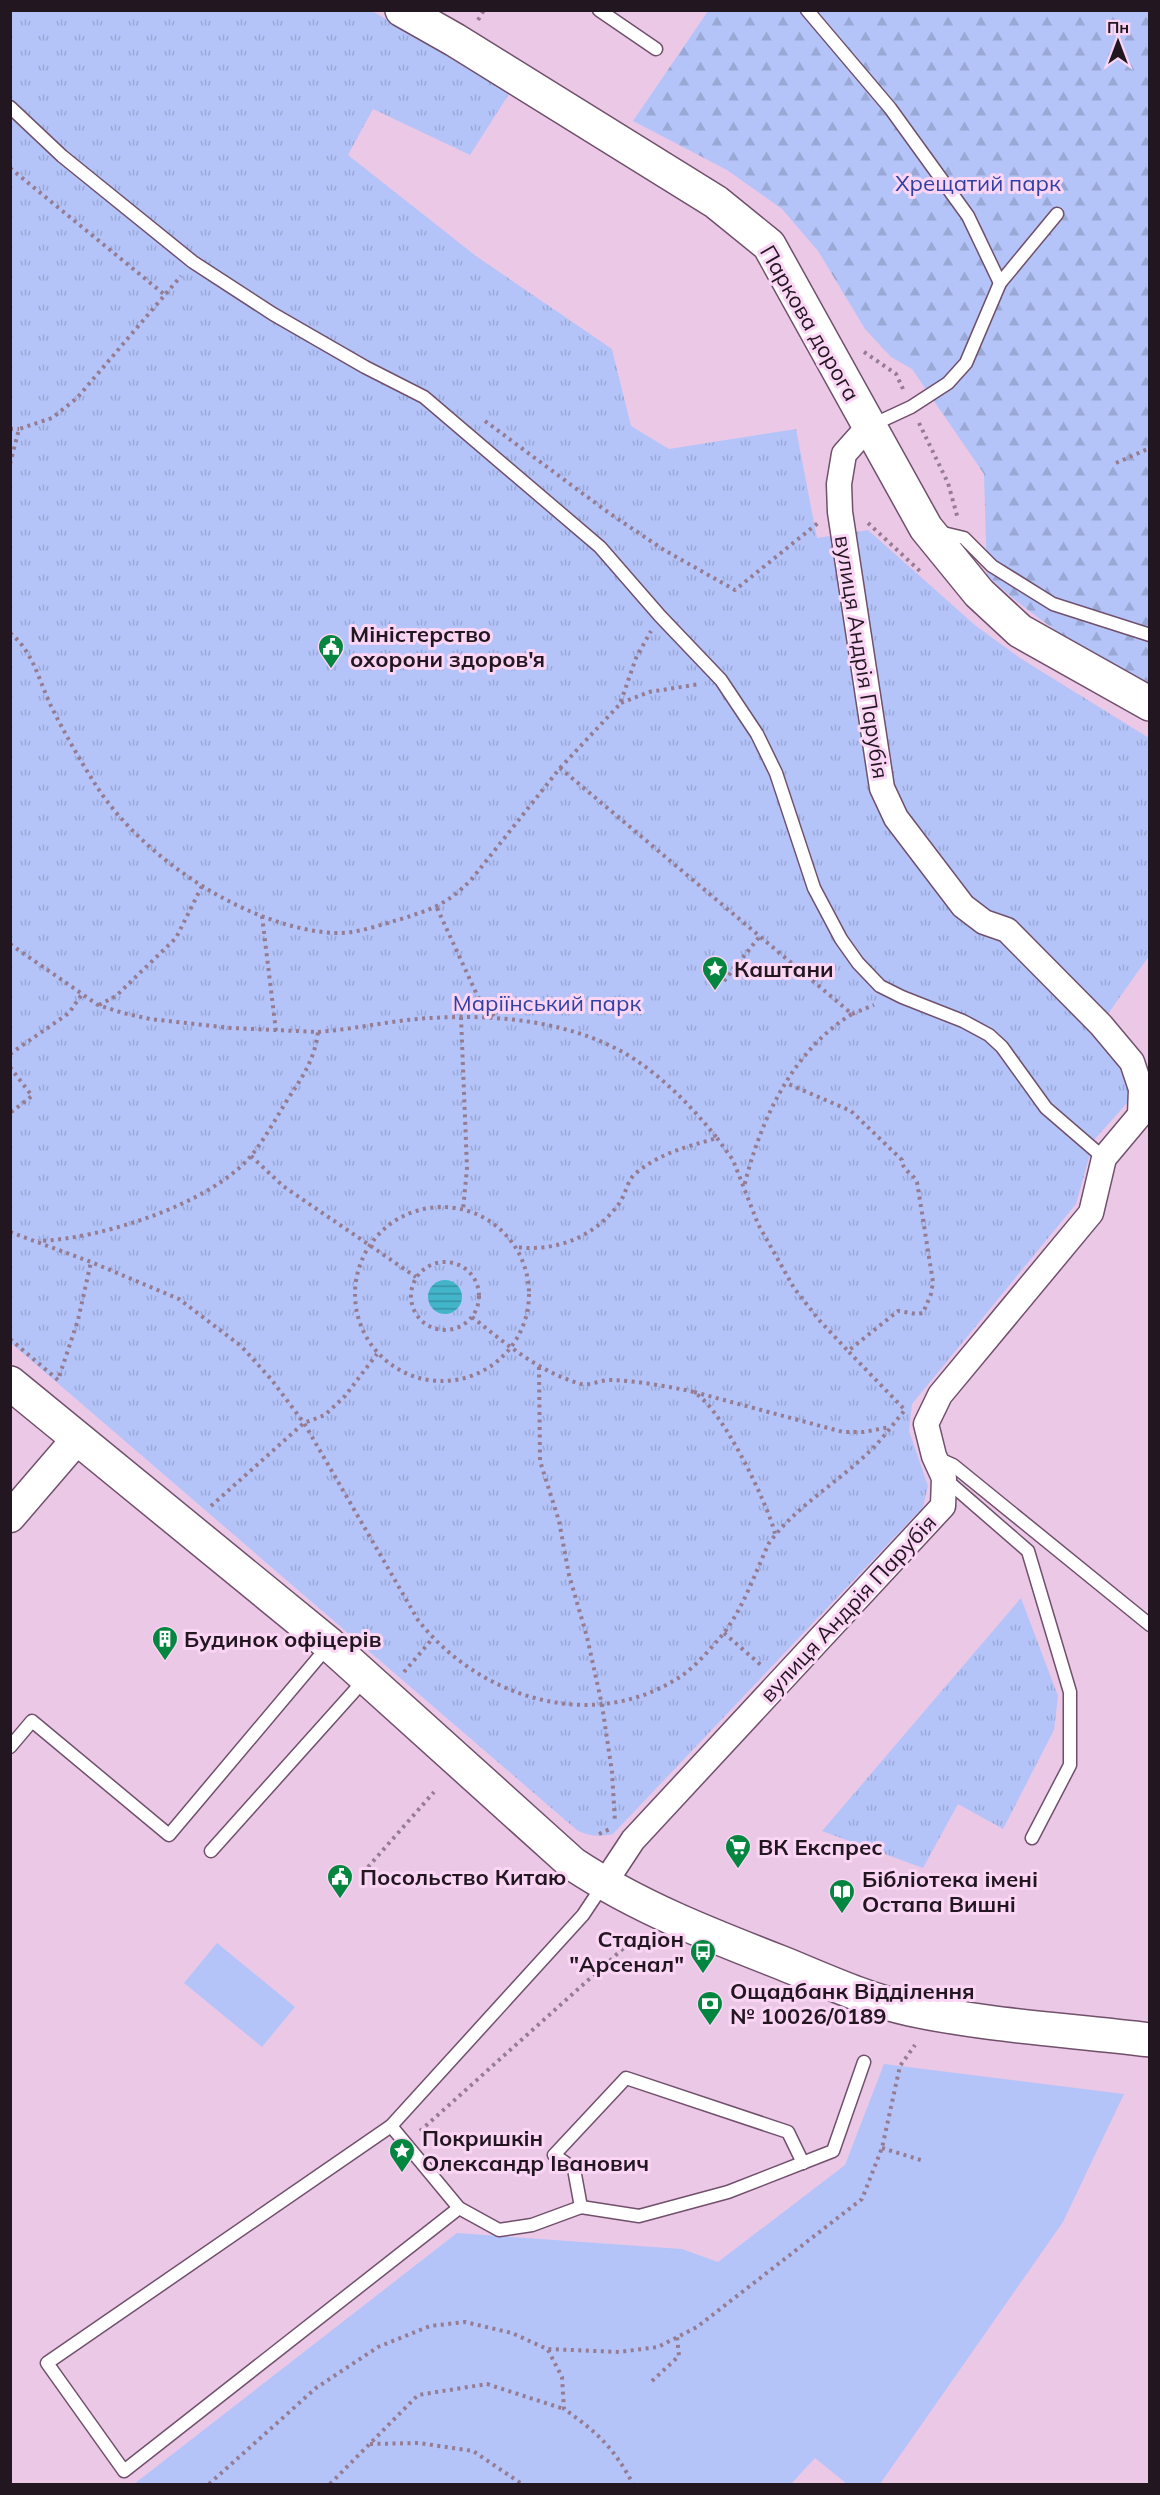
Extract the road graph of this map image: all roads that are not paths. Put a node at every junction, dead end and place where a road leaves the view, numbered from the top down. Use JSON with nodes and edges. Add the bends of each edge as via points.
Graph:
{"nodes":[{"id":1,"x":402,"y":10,"type":"edge"},
{"id":2,"x":599,"y":10,"type":"edge"},
{"id":3,"x":807,"y":10,"type":"edge"},
{"id":4,"x":656,"y":49,"type":"dead end"},
{"id":5,"x":10,"y":107,"type":"edge"},
{"id":6,"x":1057,"y":214,"type":"dead end"},
{"id":7,"x":1000,"y":283,"type":"junction"},
{"id":8,"x":869,"y":426,"type":"junction"},
{"id":9,"x":926,"y":528,"type":"junction"},
{"id":10,"x":1149,"y":635,"type":"edge"},
{"id":11,"x":1149,"y":704,"type":"edge"},
{"id":12,"x":1141,"y":1066,"type":"edge"},
{"id":13,"x":1104,"y":1158,"type":"junction"},
{"id":14,"x":10,"y":1383,"type":"edge"},
{"id":15,"x":77,"y":1439,"type":"junction"},
{"id":16,"x":934,"y":1456,"type":"junction"},
{"id":17,"x":944,"y":1478,"type":"junction"},
{"id":18,"x":10,"y":1517,"type":"edge"},
{"id":19,"x":1149,"y":1625,"type":"edge"},
{"id":20,"x":329,"y":1644,"type":"junction"},
{"id":21,"x":366,"y":1678,"type":"junction"},
{"id":22,"x":10,"y":1747,"type":"edge"},
{"id":23,"x":1032,"y":1838,"type":"dead end"},
{"id":24,"x":211,"y":1851,"type":"dead end"},
{"id":25,"x":604,"y":1884,"type":"junction"},
{"id":26,"x":1149,"y":2040,"type":"edge"},
{"id":27,"x":864,"y":2062,"type":"dead end"},
{"id":28,"x":391,"y":2126,"type":"junction"},
{"id":29,"x":803,"y":2163,"type":"junction"},
{"id":30,"x":581,"y":2207,"type":"junction"},
{"id":31,"x":459,"y":2208,"type":"junction"}],
"edges":[{"from":1,"to":8,"type":"main road","name":"Паркова дорога","via":[[716,202],[769,245]]},
{"from":2,"to":4,"type":"lane"},
{"from":3,"to":7,"type":"lane","via":[[890,108],[968,216]]},
{"from":5,"to":13,"type":"lane","via":[[62,156],[193,262],[273,314],[424,397],[600,547],[721,680],[757,734],[776,773],[814,888],[858,963],[887,990],[963,1020],[989,1035],[1008,1054],[1046,1108]]},
{"from":6,"to":7,"type":"lane"},
{"from":7,"to":8,"type":"lane","via":[[966,363],[948,383],[911,407]]},
{"from":8,"to":9,"type":"main road","name":"Паркова дорога"},
{"from":8,"to":12,"type":"street","name":"вулиця Андрія Парубія","via":[[844,454],[838,484],[852,513],[882,788],[896,818],[963,906],[984,922],[1007,930]]},
{"from":9,"to":10,"type":"lane","via":[[964,538],[992,566],[1053,604]]},
{"from":9,"to":11,"type":"main road","name":"Паркова дорога","via":[[979,593],[1020,631]]},
{"from":12,"to":13,"type":"street","name":"вулиця Андрія Парубія","via":[[1140,1115]]},
{"from":13,"to":16,"type":"street","name":"вулиця Андрія Парубія","via":[[1090,1214],[940,1395],[926,1424]]},
{"from":14,"to":15,"type":"main road"},
{"from":15,"to":18,"type":"street"},
{"from":15,"to":20,"type":"main road"},
{"from":16,"to":17,"type":"street","name":"вулиця Андрія Парубія"},
{"from":16,"to":19,"type":"lane","via":[[953,1465]]},
{"from":17,"to":23,"type":"lane","via":[[1028,1551],[1070,1692],[1070,1764]]},
{"from":17,"to":25,"type":"street","name":"вулиця Андрія Парубія","via":[[943,1506],[633,1840]]},
{"from":20,"to":21,"type":"main road"},
{"from":20,"to":22,"type":"lane","via":[[169,1835],[32,1721]]},
{"from":21,"to":24,"type":"lane"},
{"from":21,"to":25,"type":"main road","via":[[573,1864]]},
{"from":25,"to":26,"type":"main road","via":[[715,1936],[854,1992],[909,2009]]},
{"from":25,"to":28,"type":"lane","via":[[583,1915]]},
{"from":27,"to":29,"type":"lane","via":[[833,2151]]},
{"from":28,"to":31,"type":"lane"},
{"from":28,"to":31,"type":"lane","via":[[47,2363],[124,2471]]},
{"from":29,"to":30,"type":"lane","via":[[728,2192],[639,2216]]},
{"from":29,"to":30,"type":"lane","via":[[788,2132],[626,2078],[554,2155],[574,2169]]},
{"from":30,"to":31,"type":"lane","via":[[532,2225],[500,2230]]}]}
